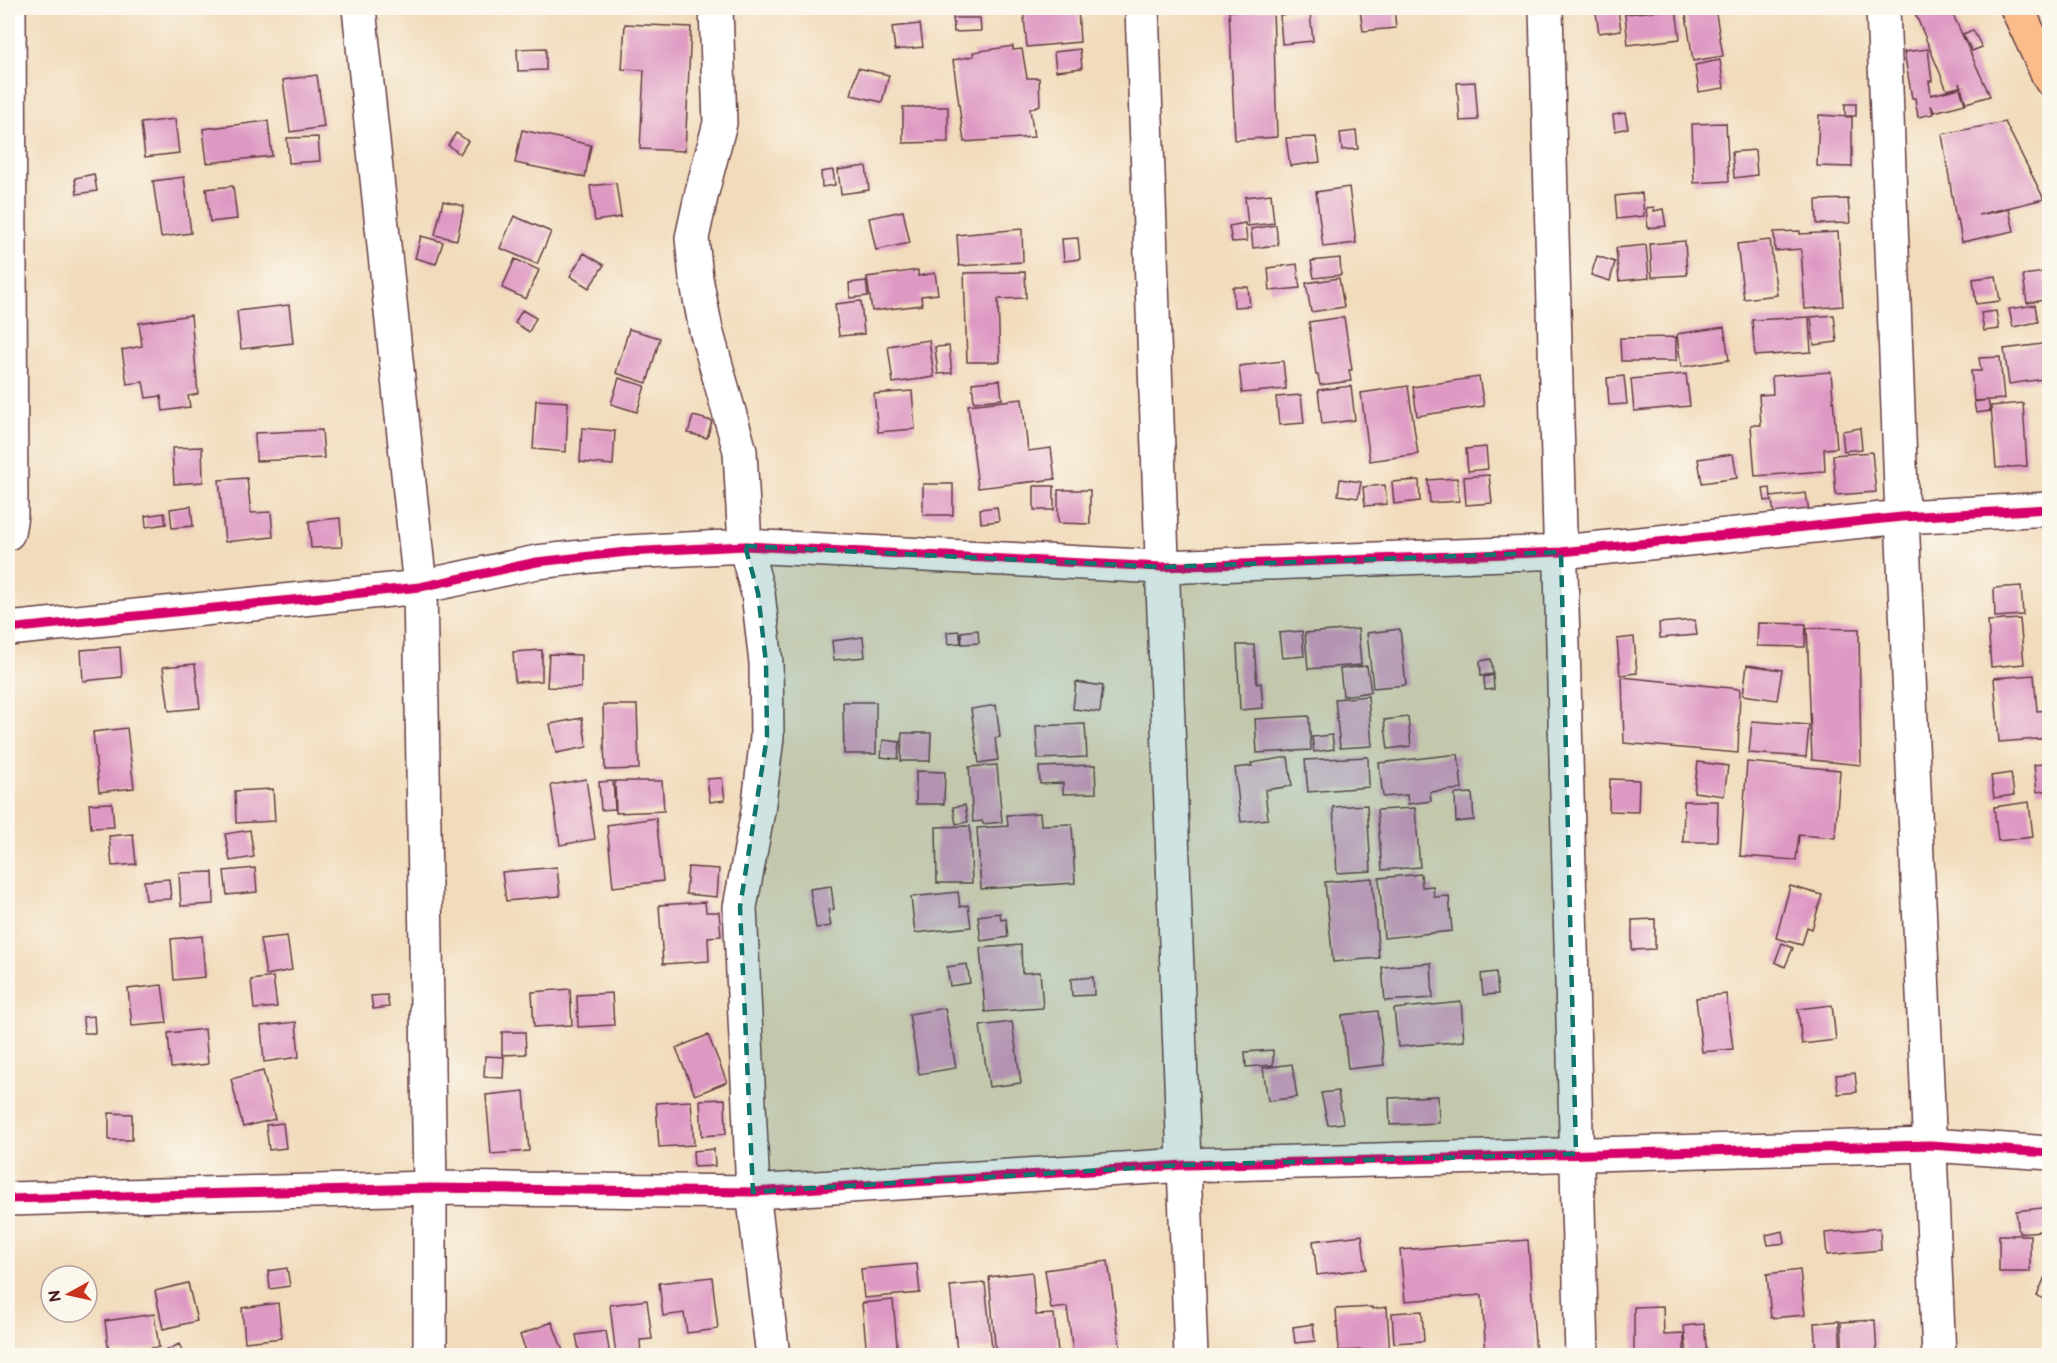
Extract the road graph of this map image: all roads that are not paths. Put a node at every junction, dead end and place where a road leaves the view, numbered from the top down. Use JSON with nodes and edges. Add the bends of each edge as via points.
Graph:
{"nodes":[{"id":1,"x":9,"y":8,"type":"edge"},
{"id":2,"x":359,"y":8,"type":"edge"},
{"id":3,"x":716,"y":8,"type":"edge"},
{"id":4,"x":1142,"y":8,"type":"edge"},
{"id":5,"x":1546,"y":8,"type":"edge"},
{"id":6,"x":1883,"y":8,"type":"edge"},
{"id":7,"x":2017,"y":8,"type":"edge"},
{"id":8,"x":2049,"y":79,"type":"edge"},
{"id":9,"x":2049,"y":509,"type":"edge"},
{"id":10,"x":1902,"y":517,"type":"junction"},
{"id":11,"x":8,"y":533,"type":"edge"},
{"id":12,"x":745,"y":546,"type":"junction"},
{"id":13,"x":1561,"y":552,"type":"junction"},
{"id":14,"x":1162,"y":567,"type":"junction"},
{"id":15,"x":420,"y":587,"type":"junction"},
{"id":16,"x":8,"y":629,"type":"edge"},
{"id":17,"x":1930,"y":1145,"type":"junction"},
{"id":18,"x":2049,"y":1153,"type":"edge"},
{"id":19,"x":1576,"y":1154,"type":"junction"},
{"id":20,"x":1185,"y":1166,"type":"junction"},
{"id":21,"x":430,"y":1188,"type":"junction"},
{"id":22,"x":753,"y":1192,"type":"junction"},
{"id":23,"x":8,"y":1199,"type":"edge"},
{"id":24,"x":430,"y":1356,"type":"edge"},
{"id":25,"x":773,"y":1356,"type":"edge"},
{"id":26,"x":1191,"y":1356,"type":"edge"},
{"id":27,"x":1582,"y":1356,"type":"edge"},
{"id":28,"x":1939,"y":1356,"type":"edge"}],
"edges":[{"from":1,"to":11,"type":"street"},
{"from":2,"to":15,"type":"street"},
{"from":3,"to":12,"type":"street","via":[[720,123],[692,238],[706,330],[740,451]]},
{"from":4,"to":14,"type":"street"},
{"from":5,"to":13,"type":"street"},
{"from":6,"to":10,"type":"street"},
{"from":7,"to":8,"type":"main road"},
{"from":9,"to":10,"type":"street"},
{"from":10,"to":13,"type":"street"},
{"from":10,"to":17,"type":"street"},
{"from":12,"to":14,"type":"street"},
{"from":12,"to":15,"type":"street","via":[[627,552],[537,562]]},
{"from":12,"to":22,"type":"street","via":[[758,593],[766,663],[766,737],[758,811],[740,907]]},
{"from":13,"to":14,"type":"street"},
{"from":13,"to":19,"type":"street"},
{"from":14,"to":20,"type":"street"},
{"from":15,"to":16,"type":"street"},
{"from":15,"to":21,"type":"street"},
{"from":17,"to":18,"type":"street"},
{"from":17,"to":19,"type":"street"},
{"from":17,"to":28,"type":"street"},
{"from":19,"to":20,"type":"street"},
{"from":19,"to":27,"type":"street"},
{"from":20,"to":22,"type":"street"},
{"from":20,"to":26,"type":"street"},
{"from":21,"to":22,"type":"street"},
{"from":21,"to":23,"type":"street"},
{"from":21,"to":24,"type":"street"},
{"from":22,"to":25,"type":"street"}]}
